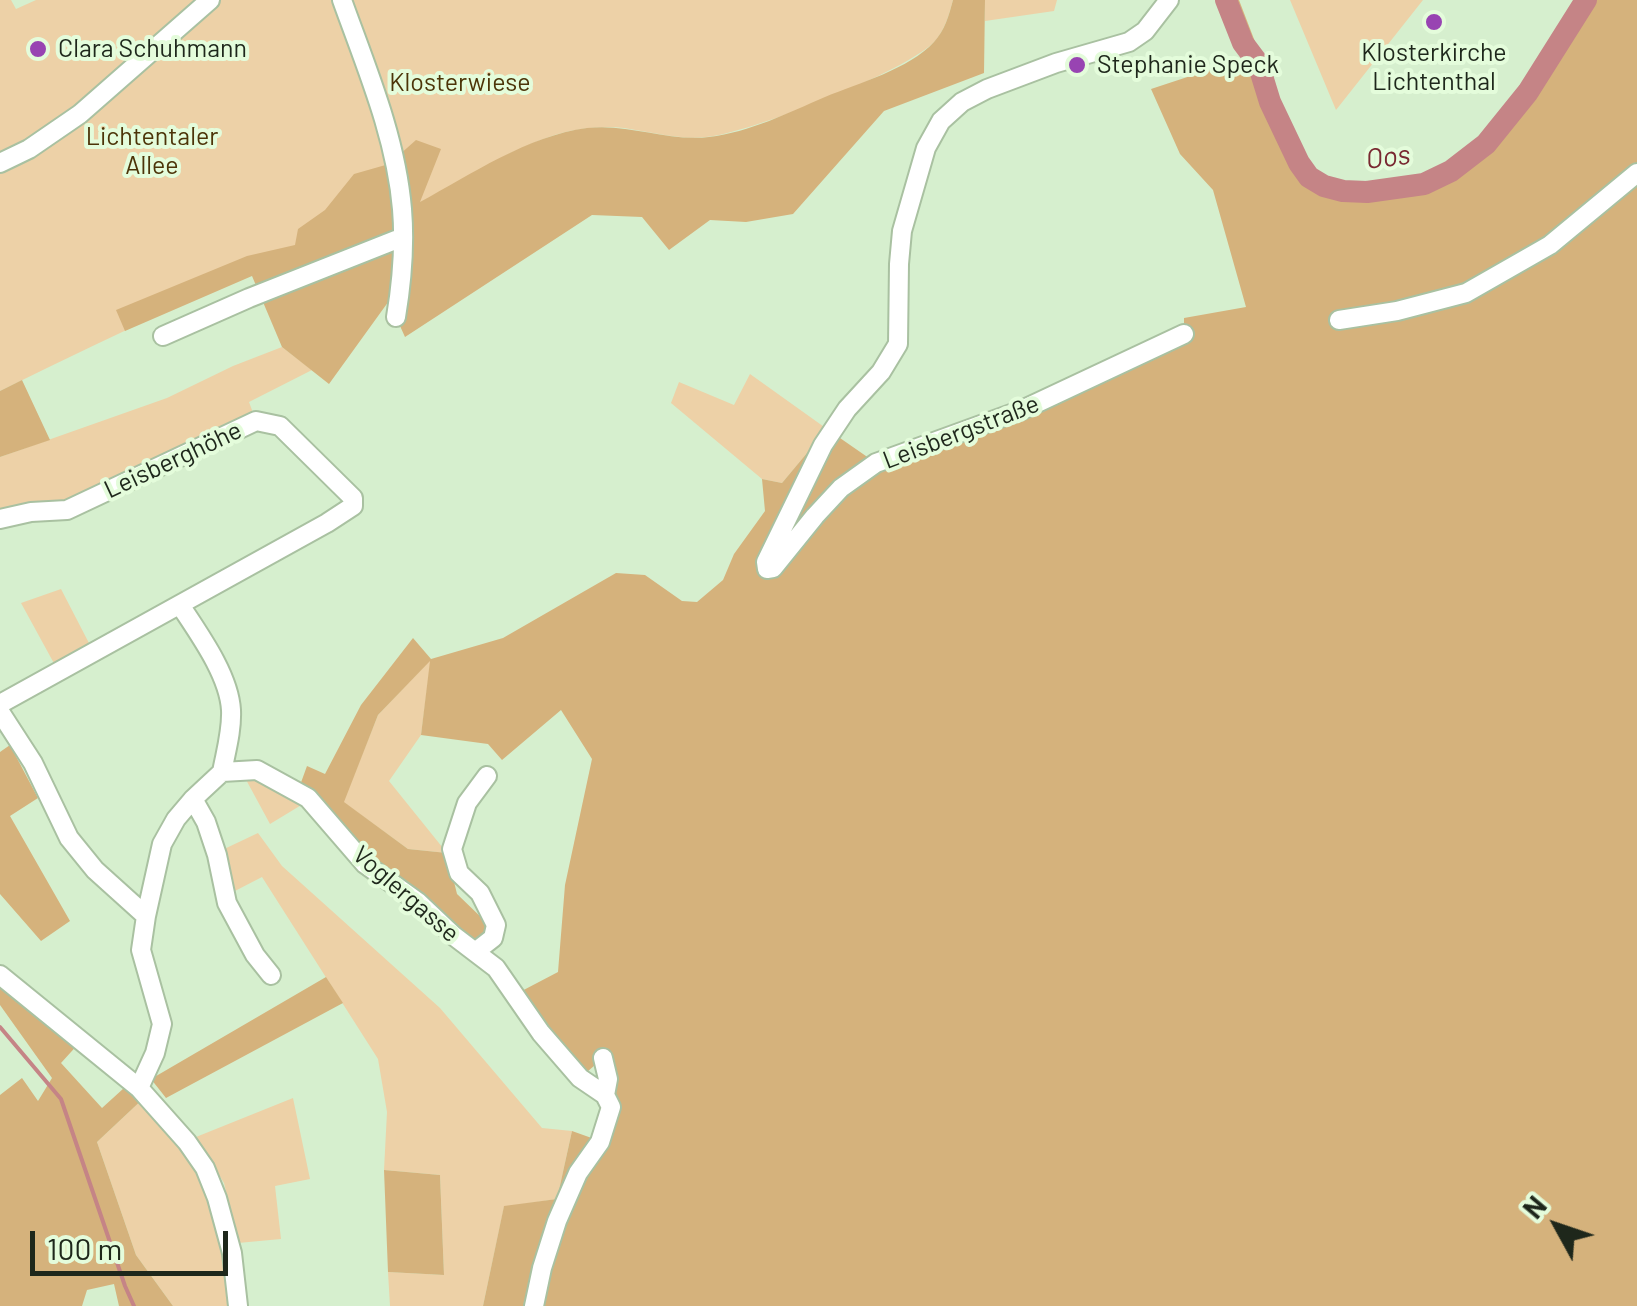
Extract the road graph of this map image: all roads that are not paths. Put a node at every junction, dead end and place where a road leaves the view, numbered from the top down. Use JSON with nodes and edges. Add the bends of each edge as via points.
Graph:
{"nodes":[{"id":1,"x":210,"y":0,"type":"edge"},
{"id":2,"x":342,"y":0,"type":"edge"},
{"id":3,"x":1169,"y":0,"type":"edge"},
{"id":4,"x":0,"y":164,"type":"edge"},
{"id":5,"x":1637,"y":173,"type":"edge"},
{"id":6,"x":403,"y":237,"type":"junction"},
{"id":7,"x":396,"y":317,"type":"dead end"},
{"id":8,"x":1338,"y":320,"type":"dead end"},
{"id":9,"x":1184,"y":334,"type":"dead end"},
{"id":10,"x":163,"y":336,"type":"dead end"},
{"id":11,"x":0,"y":519,"type":"edge"},
{"id":12,"x":180,"y":605,"type":"junction"},
{"id":13,"x":0,"y":704,"type":"edge"},
{"id":14,"x":0,"y":712,"type":"edge"},
{"id":15,"x":222,"y":772,"type":"junction"},
{"id":16,"x":487,"y":776,"type":"dead end"},
{"id":17,"x":193,"y":798,"type":"junction"},
{"id":18,"x":146,"y":916,"type":"junction"},
{"id":19,"x":474,"y":952,"type":"junction"},
{"id":20,"x":0,"y":975,"type":"edge"},
{"id":21,"x":270,"y":976,"type":"dead end"},
{"id":22,"x":603,"y":1058,"type":"dead end"},
{"id":23,"x":139,"y":1088,"type":"junction"},
{"id":24,"x":605,"y":1095,"type":"junction"},
{"id":25,"x":238,"y":1306,"type":"edge"},
{"id":26,"x":534,"y":1306,"type":"edge"}],
"edges":[{"from":1,"to":4,"type":"street","via":[[80,114]]},
{"from":2,"to":6,"type":"street","via":[[386,126]]},
{"from":3,"to":9,"type":"street","name":"Leisbergstraße","via":[[1129,42],[987,89],[942,120],[926,148],[902,231],[898,344],[822,444],[767,569],[840,488],[876,463],[1022,410]]},
{"from":5,"to":8,"type":"street","via":[[1550,244],[1466,293]]},
{"from":6,"to":7,"type":"street"},
{"from":6,"to":10,"type":"street"},
{"from":11,"to":12,"type":"street","name":"Leisberghöhe","via":[[67,510],[256,421],[280,426],[346,488],[356,507]]},
{"from":12,"to":13,"type":"street","name":"Leisberghöhe"},
{"from":12,"to":15,"type":"street","via":[[220,672],[231,706]]},
{"from":14,"to":18,"type":"street","via":[[70,838]]},
{"from":15,"to":17,"type":"street"},
{"from":15,"to":19,"type":"street","name":"Voglergasse","via":[[258,770],[308,798],[365,864]]},
{"from":16,"to":19,"type":"street","name":"Voglergasse","via":[[466,803],[452,849],[459,874],[480,893],[496,925],[494,938]]},
{"from":17,"to":18,"type":"street","via":[[162,844]]},
{"from":17,"to":21,"type":"street","via":[[227,903]]},
{"from":18,"to":23,"type":"street","via":[[141,950],[162,1024]]},
{"from":19,"to":24,"type":"street","name":"Voglergasse","via":[[496,968],[580,1078]]},
{"from":20,"to":23,"type":"street"},
{"from":22,"to":24,"type":"street"},
{"from":23,"to":25,"type":"street","via":[[205,1168],[232,1253]]},
{"from":24,"to":26,"type":"street","via":[[611,1107],[600,1142],[557,1221]]}]}
